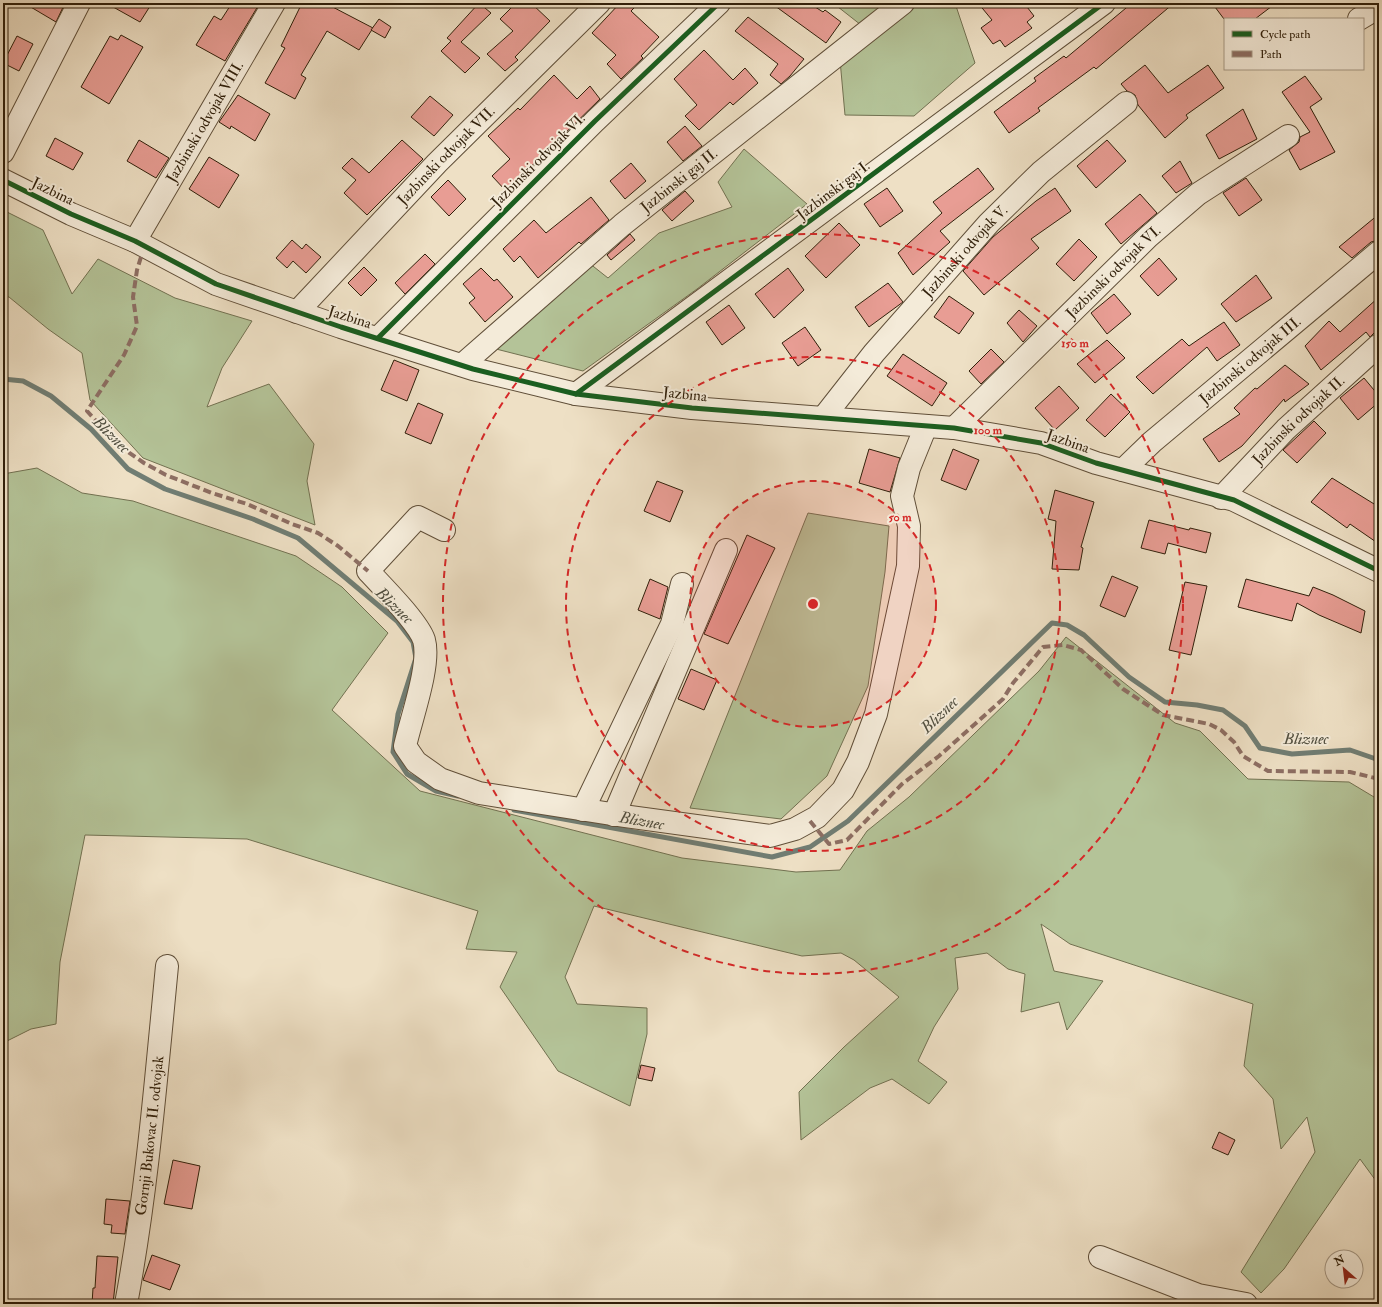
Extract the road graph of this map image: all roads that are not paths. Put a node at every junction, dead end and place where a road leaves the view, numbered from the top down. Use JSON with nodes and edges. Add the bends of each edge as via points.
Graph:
{"nodes":[{"id":1,"x":79,"y":3,"type":"edge"},
{"id":2,"x":274,"y":3,"type":"edge"},
{"id":3,"x":599,"y":3,"type":"edge"},
{"id":4,"x":719,"y":3,"type":"edge"},
{"id":5,"x":903,"y":3,"type":"edge"},
{"id":6,"x":1104,"y":3,"type":"edge"},
{"id":7,"x":1379,"y":6,"type":"edge"},
{"id":8,"x":1361,"y":18,"type":"edge"},
{"id":9,"x":1126,"y":103,"type":"dead end"},
{"id":10,"x":1288,"y":136,"type":"dead end"},
{"id":11,"x":3,"y":152,"type":"edge"},
{"id":12,"x":3,"y":180,"type":"edge"},
{"id":13,"x":135,"y":241,"type":"junction"},
{"id":14,"x":1379,"y":252,"type":"edge"},
{"id":15,"x":297,"y":312,"type":"junction"},
{"id":16,"x":378,"y":338,"type":"junction"},
{"id":17,"x":1379,"y":344,"type":"edge"},
{"id":18,"x":462,"y":365,"type":"junction"},
{"id":19,"x":576,"y":394,"type":"junction"},
{"id":20,"x":823,"y":418,"type":"junction"},
{"id":21,"x":926,"y":426,"type":"junction"},
{"id":22,"x":954,"y":428,"type":"junction"},
{"id":23,"x":1123,"y":470,"type":"junction"},
{"id":24,"x":1220,"y":498,"type":"junction"},
{"id":25,"x":444,"y":530,"type":"dead end"},
{"id":26,"x":726,"y":550,"type":"dead end"},
{"id":27,"x":1379,"y":571,"type":"edge"},
{"id":28,"x":682,"y":584,"type":"dead end"},
{"id":29,"x":583,"y":810,"type":"junction"},
{"id":30,"x":614,"y":815,"type":"junction"},
{"id":31,"x":167,"y":966,"type":"dead end"},
{"id":32,"x":1100,"y":1257,"type":"dead end"},
{"id":33,"x":126,"y":1304,"type":"edge"},
{"id":34,"x":1246,"y":1304,"type":"edge"}],
"edges":[{"from":1,"to":11,"type":"street"},
{"from":2,"to":13,"type":"street","name":"Jazbinski odvojak VIII."},
{"from":3,"to":15,"type":"street","name":"Jazbinski odvojak VII.","via":[[436,163]]},
{"from":4,"to":16,"type":"street","name":"Jazbinski odvojak VI.","via":[[595,121]]},
{"from":5,"to":18,"type":"street","name":"Jazbinski gaj II.","via":[[622,225]]},
{"from":6,"to":19,"type":"street","name":"Jazbinski gaj I."},
{"from":7,"to":8,"type":"street"},
{"from":9,"to":20,"type":"street","name":"Jazbinski odvojak V.","via":[[1041,172],[989,223],[874,352]]},
{"from":10,"to":22,"type":"street","name":"Jazbinski odvojak VI.","via":[[1198,194],[1148,237]]},
{"from":12,"to":13,"type":"street","name":"Jazbina","via":[[71,214]]},
{"from":13,"to":15,"type":"street","name":"Jazbina","via":[[216,284]]},
{"from":14,"to":23,"type":"street","name":"Jazbinski odvojak III.","via":[[1152,442]]},
{"from":15,"to":16,"type":"street","name":"Jazbina"},
{"from":16,"to":18,"type":"street","name":"Jazbina"},
{"from":17,"to":24,"type":"street","name":"Jazbinski odvojak II.","via":[[1286,429]]},
{"from":18,"to":19,"type":"street","name":"Jazbina"},
{"from":19,"to":20,"type":"street","name":"Jazbina","via":[[692,408]]},
{"from":20,"to":21,"type":"street","name":"Jazbina"},
{"from":21,"to":22,"type":"street","name":"Jazbina"},
{"from":21,"to":30,"type":"street","via":[[909,468],[902,496],[909,526],[908,566],[876,714],[858,762],[843,790],[817,817],[795,829],[770,836]]},
{"from":22,"to":23,"type":"street","name":"Jazbina","via":[[1041,443]]},
{"from":23,"to":24,"type":"street","name":"Jazbina"},
{"from":24,"to":27,"type":"street","name":"Jazbina","via":[[1234,500]]},
{"from":25,"to":29,"type":"street","via":[[418,517],[368,571],[408,615],[424,640],[426,663],[405,746],[416,762],[440,779],[479,794]]},
{"from":26,"to":30,"type":"street"},
{"from":28,"to":29,"type":"street","via":[[672,624]]},
{"from":29,"to":30,"type":"street"},
{"from":31,"to":33,"type":"street","name":"Gornji Bukovac II. odvojak","via":[[147,1174],[139,1237]]},
{"from":32,"to":34,"type":"street","via":[[1198,1295]]}]}
